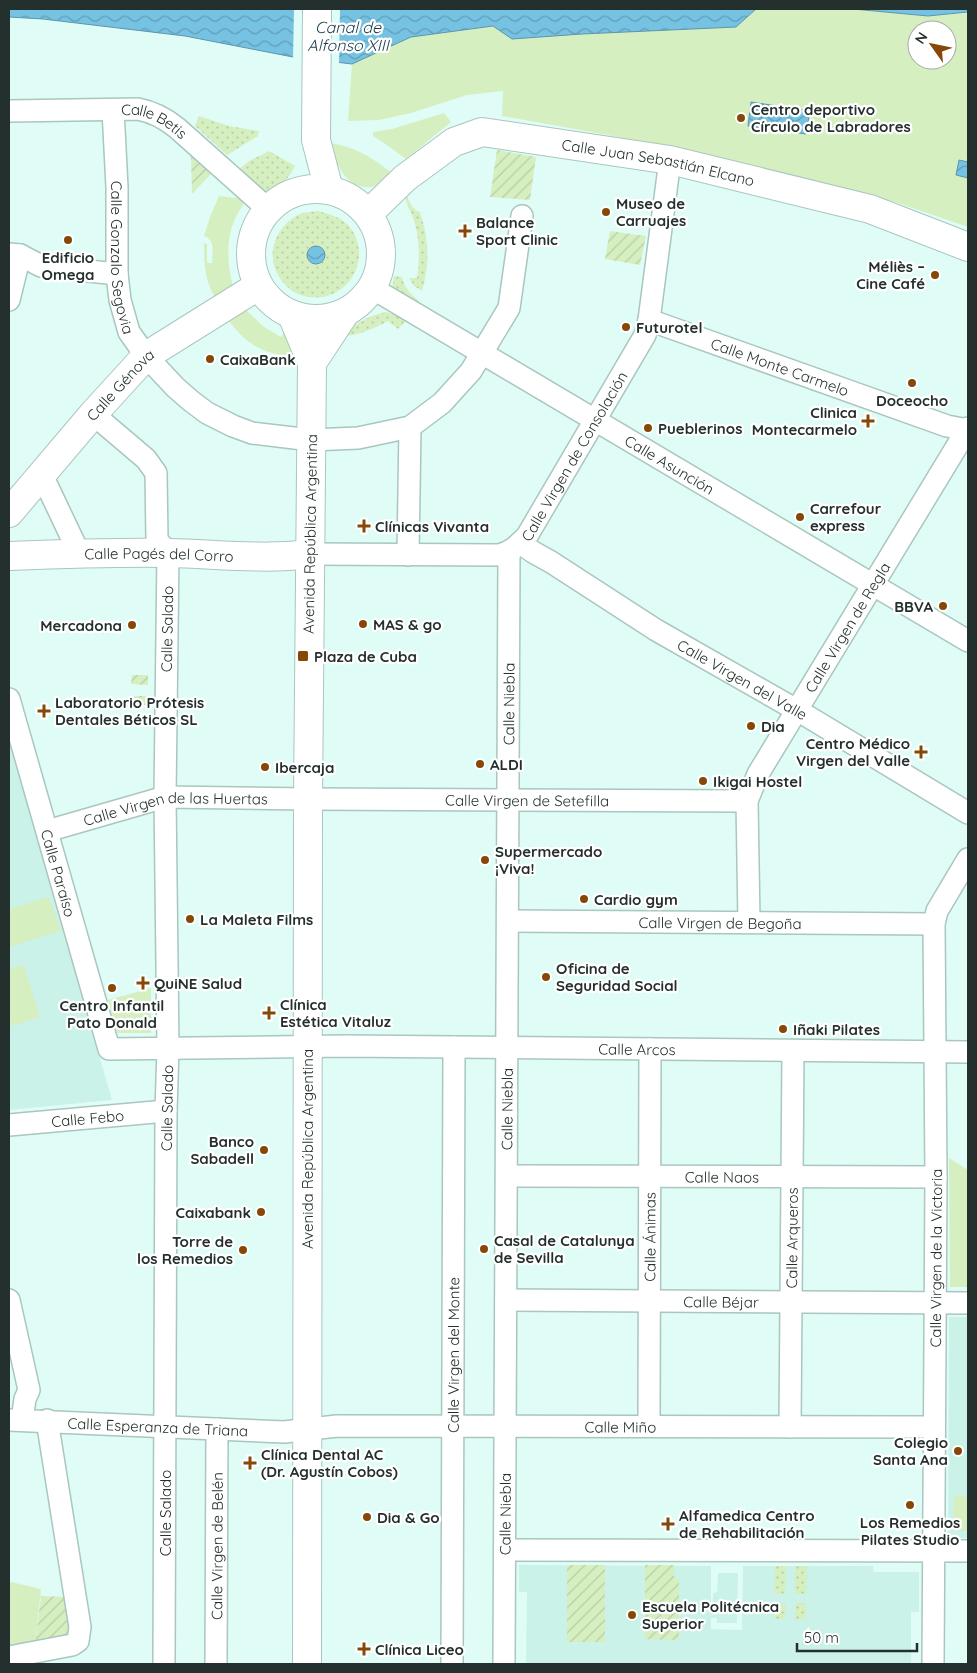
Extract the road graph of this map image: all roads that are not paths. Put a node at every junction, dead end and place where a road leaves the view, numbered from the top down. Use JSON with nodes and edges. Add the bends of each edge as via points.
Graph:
{"nodes":[{"id":1,"x":317,"y":9,"type":"edge"},
{"id":2,"x":113,"y":110,"type":"junction"},
{"id":3,"x":9,"y":112,"type":"edge"},
{"id":4,"x":670,"y":160,"type":"junction"},
{"id":5,"x":316,"y":190,"type":"junction"},
{"id":6,"x":268,"y":209,"type":"junction"},
{"id":7,"x":368,"y":214,"type":"junction"},
{"id":8,"x":522,"y":216,"type":"dead end"},
{"id":9,"x":968,"y":247,"type":"edge"},
{"id":10,"x":14,"y":254,"type":"edge"},
{"id":11,"x":117,"y":274,"type":"junction"},
{"id":12,"x":258,"y":286,"type":"junction"},
{"id":13,"x":372,"y":288,"type":"junction"},
{"id":14,"x":9,"y":300,"type":"edge"},
{"id":15,"x":345,"y":313,"type":"junction"},
{"id":16,"x":292,"y":315,"type":"junction"},
{"id":17,"x":649,"y":320,"type":"junction"},
{"id":18,"x":482,"y":354,"type":"junction"},
{"id":19,"x":146,"y":356,"type":"junction"},
{"id":20,"x":312,"y":363,"type":"junction"},
{"id":21,"x":93,"y":414,"type":"junction"},
{"id":22,"x":594,"y":420,"type":"junction"},
{"id":23,"x":410,"y":427,"type":"junction"},
{"id":24,"x":968,"y":429,"type":"edge"},
{"id":25,"x":311,"y":440,"type":"junction"},
{"id":26,"x":42,"y":475,"type":"junction"},
{"id":27,"x":9,"y":513,"type":"edge"},
{"id":28,"x":515,"y":548,"type":"junction"},
{"id":29,"x":78,"y":553,"type":"junction"},
{"id":30,"x":168,"y":553,"type":"junction"},
{"id":31,"x":310,"y":554,"type":"junction"},
{"id":32,"x":408,"y":555,"type":"junction"},
{"id":33,"x":9,"y":556,"type":"edge"},
{"id":34,"x":872,"y":584,"type":"junction"},
{"id":35,"x":968,"y":641,"type":"edge"},
{"id":36,"x":9,"y":699,"type":"edge"},
{"id":37,"x":796,"y":710,"type":"junction"},
{"id":38,"x":165,"y":796,"type":"junction"},
{"id":39,"x":308,"y":799,"type":"junction"},
{"id":40,"x":508,"y":800,"type":"junction"},
{"id":41,"x":747,"y":801,"type":"junction"},
{"id":42,"x":968,"y":813,"type":"edge"},
{"id":43,"x":47,"y":831,"type":"junction"},
{"id":44,"x":968,"y":859,"type":"edge"},
{"id":45,"x":508,"y":921,"type":"junction"},
{"id":46,"x":749,"y":922,"type":"junction"},
{"id":47,"x":934,"y":924,"type":"junction"},
{"id":48,"x":307,"y":1047,"type":"junction"},
{"id":49,"x":168,"y":1048,"type":"junction"},
{"id":50,"x":454,"y":1048,"type":"junction"},
{"id":51,"x":507,"y":1048,"type":"junction"},
{"id":52,"x":109,"y":1049,"type":"joint"},
{"id":53,"x":650,"y":1049,"type":"junction"},
{"id":54,"x":793,"y":1051,"type":"junction"},
{"id":55,"x":936,"y":1052,"type":"junction"},
{"id":56,"x":968,"y":1052,"type":"edge"},
{"id":57,"x":166,"y":1111,"type":"junction"},
{"id":58,"x":9,"y":1125,"type":"edge"},
{"id":59,"x":506,"y":1176,"type":"junction"},
{"id":60,"x":650,"y":1176,"type":"junction"},
{"id":61,"x":792,"y":1176,"type":"junction"},
{"id":62,"x":936,"y":1177,"type":"junction"},
{"id":63,"x":9,"y":1300,"type":"edge"},
{"id":64,"x":506,"y":1300,"type":"junction"},
{"id":65,"x":649,"y":1301,"type":"junction"},
{"id":66,"x":791,"y":1302,"type":"junction"},
{"id":67,"x":936,"y":1302,"type":"junction"},
{"id":68,"x":968,"y":1303,"type":"edge"},
{"id":69,"x":15,"y":1420,"type":"edge"},
{"id":70,"x":47,"y":1420,"type":"junction"},
{"id":71,"x":453,"y":1426,"type":"junction"},
{"id":72,"x":505,"y":1426,"type":"junction"},
{"id":73,"x":649,"y":1426,"type":"junction"},
{"id":74,"x":165,"y":1427,"type":"junction"},
{"id":75,"x":790,"y":1427,"type":"junction"},
{"id":76,"x":934,"y":1427,"type":"junction"},
{"id":77,"x":217,"y":1429,"type":"junction"},
{"id":78,"x":307,"y":1429,"type":"junction"},
{"id":79,"x":505,"y":1550,"type":"junction"},
{"id":80,"x":968,"y":1551,"type":"edge"},
{"id":81,"x":934,"y":1552,"type":"junction"},
{"id":82,"x":9,"y":1656,"type":"edge"},
{"id":83,"x":164,"y":1664,"type":"edge"},
{"id":84,"x":216,"y":1664,"type":"edge"},
{"id":85,"x":307,"y":1664,"type":"edge"},
{"id":86,"x":452,"y":1664,"type":"edge"},
{"id":87,"x":504,"y":1664,"type":"edge"},
{"id":88,"x":933,"y":1664,"type":"edge"}],
"edges":[{"from":1,"to":5,"type":"main road"},
{"from":2,"to":3,"type":"street","name":"Calle Betis"},
{"from":2,"to":6,"type":"street","name":"Calle Betis","via":[[138,109],[169,121]]},
{"from":2,"to":11,"type":"street","name":"Calle Gonzalo Segovia"},
{"from":4,"to":7,"type":"main road","name":"Calle Juan Sebastián Elcano","via":[[482,132],[454,142],[400,182]]},
{"from":4,"to":9,"type":"main road","name":"Calle Juan Sebastián Elcano","via":[[870,209]]},
{"from":4,"to":17,"type":"street","name":"Calle Virgen de Consolación"},
{"from":5,"to":6,"type":"main road","via":[[290,194]]},
{"from":5,"to":7,"type":"main road","via":[[350,198]]},
{"from":6,"to":12,"type":"main road","via":[[254,233],[251,246],[252,267]]},
{"from":7,"to":13,"type":"main road","via":[[376,227],[381,258]]},
{"from":8,"to":18,"type":"street","via":[[509,308]]},
{"from":10,"to":11,"type":"street","via":[[41,266]]},
{"from":10,"to":14,"type":"street"},
{"from":11,"to":19,"type":"street","name":"Calle Gonzalo Segovia","via":[[129,332]]},
{"from":12,"to":16,"type":"main road","via":[[267,298]]},
{"from":12,"to":19,"type":"main road","name":"Calle Génova"},
{"from":13,"to":15,"type":"main road"},
{"from":13,"to":18,"type":"street","name":"Calle Asunción"},
{"from":15,"to":16,"type":"main road","via":[[310,320]]},
{"from":15,"to":20,"type":"main road"},
{"from":16,"to":20,"type":"main road"},
{"from":17,"to":22,"type":"street","name":"Calle Virgen de Consolación","via":[[644,335]]},
{"from":17,"to":24,"type":"street","name":"Calle Monte Carmelo","via":[[947,426]]},
{"from":18,"to":22,"type":"street","name":"Calle Asunción"},
{"from":18,"to":23,"type":"street","via":[[442,403]]},
{"from":19,"to":21,"type":"main road","name":"Calle Génova"},
{"from":19,"to":25,"type":"street","name":"Calle Gonzalo Segovia","via":[[175,387],[207,413],[252,433]]},
{"from":20,"to":25,"type":"main road","name":"Avenida República Argentina"},
{"from":21,"to":26,"type":"main road","name":"Calle Génova"},
{"from":21,"to":30,"type":"street","via":[[146,459],[156,473],[156,540]]},
{"from":22,"to":28,"type":"street","name":"Calle Virgen de Consolación","via":[[527,536]]},
{"from":22,"to":34,"type":"street","name":"Calle Asunción"},
{"from":23,"to":25,"type":"street","name":"Calle Gonzalo Segovia","via":[[358,438]]},
{"from":23,"to":32,"type":"street"},
{"from":24,"to":34,"type":"street","name":"Calle Virgen de Regla"},
{"from":25,"to":31,"type":"main road","name":"Avenida República Argentina"},
{"from":26,"to":27,"type":"main road","name":"Calle Génova"},
{"from":26,"to":29,"type":"street"},
{"from":28,"to":32,"type":"street","name":"Calle Virgen de Consolación","via":[[499,555]]},
{"from":28,"to":37,"type":"street","name":"Calle Virgen del Valle","via":[[533,552],[551,562],[656,630]]},
{"from":28,"to":40,"type":"street","name":"Calle Niebla"},
{"from":29,"to":30,"type":"main road","name":"Calle Pagés del Corro"},
{"from":29,"to":33,"type":"main road","name":"Calle Pagés del Corro"},
{"from":30,"to":31,"type":"main road","name":"Calle Pagés del Corro","via":[[288,557]]},
{"from":30,"to":38,"type":"street","name":"Calle Salado"},
{"from":31,"to":32,"type":"street","name":"Calle Virgen de Consolación"},
{"from":31,"to":39,"type":"main road","name":"Avenida República Argentina"},
{"from":34,"to":35,"type":"street","name":"Calle Asunción"},
{"from":34,"to":37,"type":"street","name":"Calle Virgen de Regla"},
{"from":36,"to":43,"type":"street","name":"Calle Paraíso"},
{"from":37,"to":41,"type":"street","name":"Calle Virgen de Regla","via":[[758,774]]},
{"from":37,"to":42,"type":"street","name":"Calle Virgen del Valle"},
{"from":38,"to":39,"type":"street","name":"Calle Virgen de las Huertas"},
{"from":38,"to":43,"type":"street","name":"Calle Virgen de las Huertas"},
{"from":38,"to":49,"type":"street","name":"Calle Salado"},
{"from":39,"to":40,"type":"street","name":"Calle Virgen de Setefilla"},
{"from":39,"to":48,"type":"main road","name":"Avenida República Argentina"},
{"from":40,"to":41,"type":"street","name":"Calle Virgen de Setefilla"},
{"from":40,"to":45,"type":"street","name":"Calle Niebla"},
{"from":41,"to":46,"type":"street","name":"Calle Virgen de Regla"},
{"from":43,"to":52,"type":"street","name":"Calle Paraíso"},
{"from":44,"to":47,"type":"street","name":"Calle Virgen de la Victoria","via":[[937,911]]},
{"from":45,"to":46,"type":"street","name":"Calle Virgen de Begoña"},
{"from":45,"to":51,"type":"street","name":"Calle Niebla"},
{"from":46,"to":47,"type":"street","name":"Calle Virgen de Begoña"},
{"from":47,"to":55,"type":"street","name":"Calle Virgen de la Victoria"},
{"from":48,"to":49,"type":"street","name":"Calle Arcos"},
{"from":48,"to":50,"type":"street","name":"Calle Arcos"},
{"from":48,"to":78,"type":"main road","name":"Avenida República Argentina"},
{"from":49,"to":52,"type":"street","name":"Calle Arcos"},
{"from":49,"to":57,"type":"street","name":"Calle Salado"},
{"from":50,"to":51,"type":"street","name":"Calle Arcos"},
{"from":50,"to":71,"type":"street","name":"Calle Virgen del Monte"},
{"from":51,"to":53,"type":"street","name":"Calle Arcos"},
{"from":51,"to":59,"type":"street","name":"Calle Niebla"},
{"from":53,"to":54,"type":"street","name":"Calle Arcos"},
{"from":53,"to":60,"type":"street","name":"Calle Ánimas"},
{"from":54,"to":55,"type":"street","name":"Calle Arcos"},
{"from":54,"to":61,"type":"street","name":"Calle Arqueros"},
{"from":55,"to":56,"type":"street","name":"Calle Arcos"},
{"from":55,"to":62,"type":"street","name":"Calle Virgen de la Victoria"},
{"from":57,"to":58,"type":"street","name":"Calle Febo"},
{"from":57,"to":74,"type":"street","name":"Calle Salado"},
{"from":59,"to":60,"type":"street","name":"Calle Naos"},
{"from":59,"to":64,"type":"street","name":"Calle Niebla"},
{"from":60,"to":61,"type":"street","name":"Calle Naos"},
{"from":60,"to":65,"type":"street","name":"Calle Ánimas"},
{"from":61,"to":62,"type":"street","name":"Calle Naos"},
{"from":61,"to":66,"type":"street","name":"Calle Arqueros"},
{"from":62,"to":67,"type":"street","name":"Calle Virgen de la Victoria"},
{"from":63,"to":69,"type":"street","via":[[29,1390]]},
{"from":64,"to":65,"type":"street","name":"Calle Béjar"},
{"from":64,"to":72,"type":"street","name":"Calle Niebla"},
{"from":65,"to":66,"type":"street","name":"Calle Béjar"},
{"from":65,"to":73,"type":"street","name":"Calle Ánimas"},
{"from":66,"to":67,"type":"street","name":"Calle Béjar"},
{"from":66,"to":75,"type":"street","name":"Calle Arqueros"},
{"from":67,"to":68,"type":"street","name":"Calle Béjar"},
{"from":67,"to":76,"type":"street","name":"Calle Virgen de la Victoria"},
{"from":69,"to":70,"type":"street","name":"Calle Esperanza de Triana"},
{"from":70,"to":74,"type":"street","name":"Calle Esperanza de Triana"},
{"from":70,"to":82,"type":"street","via":[[80,1627],[78,1641],[72,1645]]},
{"from":71,"to":72,"type":"street","name":"Calle Miño"},
{"from":71,"to":78,"type":"street","name":"Calle Miño"},
{"from":71,"to":86,"type":"street","name":"Calle Virgen del Monte"},
{"from":72,"to":73,"type":"street","name":"Calle Miño"},
{"from":72,"to":79,"type":"street","name":"Calle Niebla"},
{"from":73,"to":75,"type":"street","name":"Calle Miño"},
{"from":74,"to":77,"type":"street","name":"Calle Esperanza de Triana"},
{"from":74,"to":83,"type":"street","name":"Calle Salado"},
{"from":75,"to":76,"type":"street","name":"Calle Miño"},
{"from":76,"to":81,"type":"street","name":"Calle Virgen de la Victoria"},
{"from":77,"to":78,"type":"street","name":"Calle Esperanza de Triana","via":[[284,1432]]},
{"from":77,"to":84,"type":"street","name":"Calle Virgen de Belén"},
{"from":78,"to":85,"type":"main road","name":"Avenida República Argentina"},
{"from":79,"to":81,"type":"street"},
{"from":79,"to":87,"type":"street","name":"Calle Niebla"},
{"from":80,"to":81,"type":"street"},
{"from":81,"to":88,"type":"street","name":"Calle Virgen de la Victoria"}]}
